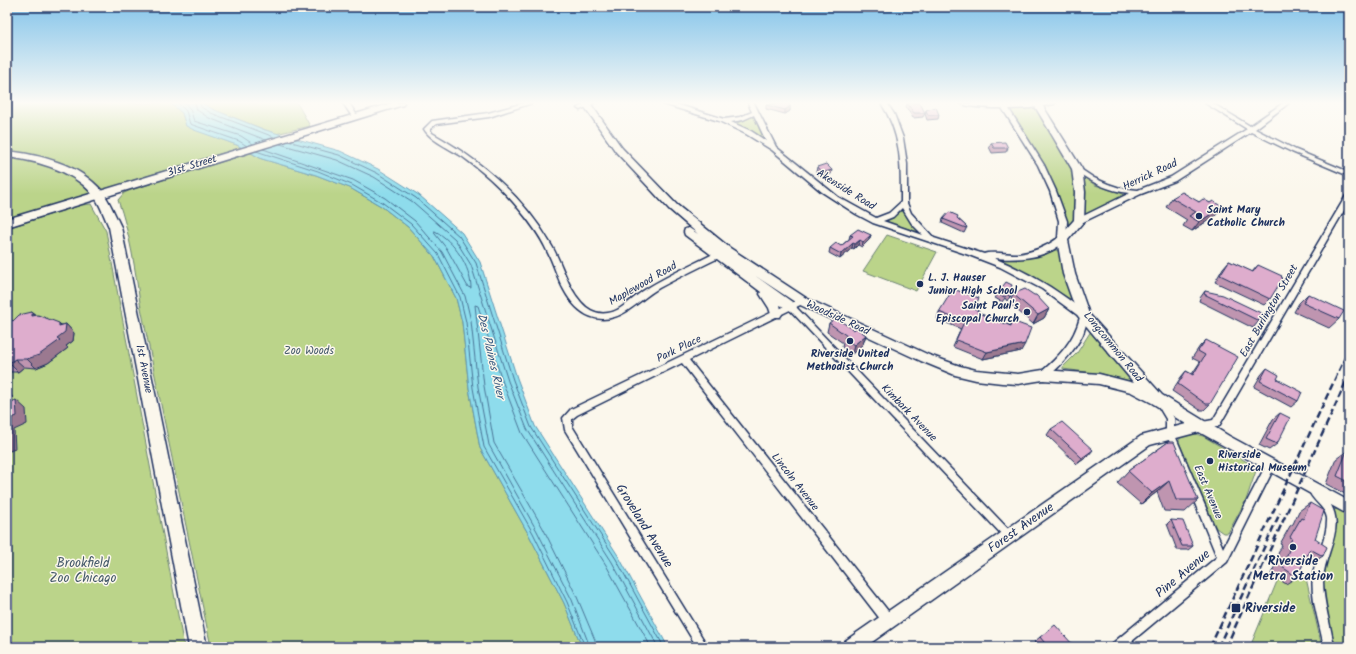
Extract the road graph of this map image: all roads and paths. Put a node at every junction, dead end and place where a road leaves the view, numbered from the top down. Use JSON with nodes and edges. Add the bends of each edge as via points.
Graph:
{"nodes":[{"id":1,"x":299,"y":134,"type":"edge"},
{"id":2,"x":430,"y":134,"type":"edge"},
{"id":3,"x":601,"y":134,"type":"edge"},
{"id":4,"x":747,"y":134,"type":"edge"},
{"id":5,"x":766,"y":134,"type":"edge"},
{"id":6,"x":898,"y":134,"type":"edge"},
{"id":7,"x":1021,"y":134,"type":"edge"},
{"id":8,"x":1056,"y":134,"type":"edge"},
{"id":9,"x":1244,"y":134,"type":"edge"},
{"id":10,"x":1257,"y":134,"type":"edge"},
{"id":11,"x":773,"y":148,"type":"junction"},
{"id":12,"x":7,"y":154,"type":"edge"},
{"id":13,"x":1077,"y":169,"type":"junction"},
{"id":14,"x":1349,"y":174,"type":"edge"},
{"id":15,"x":1139,"y":192,"type":"junction"},
{"id":16,"x":99,"y":194,"type":"junction"},
{"id":17,"x":1349,"y":196,"type":"edge"},
{"id":18,"x":904,"y":203,"type":"junction"},
{"id":19,"x":875,"y":221,"type":"junction"},
{"id":20,"x":1079,"y":221,"type":"junction"},
{"id":21,"x":7,"y":223,"type":"edge"},
{"id":22,"x":1062,"y":239,"type":"junction"},
{"id":23,"x":935,"y":241,"type":"junction"},
{"id":24,"x":970,"y":252,"type":"junction"},
{"id":25,"x":722,"y":253,"type":"junction"},
{"id":26,"x":756,"y":282,"type":"junction"},
{"id":27,"x":802,"y":301,"type":"junction"},
{"id":28,"x":791,"y":307,"type":"junction"},
{"id":29,"x":776,"y":314,"type":"junction"},
{"id":30,"x":1084,"y":316,"type":"junction"},
{"id":31,"x":683,"y":359,"type":"junction"},
{"id":32,"x":1043,"y":375,"type":"junction"},
{"id":33,"x":1157,"y":399,"type":"junction"},
{"id":34,"x":566,"y":418,"type":"joint"},
{"id":35,"x":1200,"y":426,"type":"junction"},
{"id":36,"x":1170,"y":433,"type":"junction"},
{"id":37,"x":1270,"y":466,"type":"junction"},
{"id":38,"x":1308,"y":487,"type":"junction"},
{"id":39,"x":1349,"y":508,"type":"edge"},
{"id":40,"x":1009,"y":536,"type":"junction"},
{"id":41,"x":1223,"y":559,"type":"junction"},
{"id":42,"x":888,"y":620,"type":"junction"},
{"id":43,"x":198,"y":647,"type":"edge"},
{"id":44,"x":703,"y":647,"type":"edge"},
{"id":45,"x":851,"y":647,"type":"edge"},
{"id":46,"x":1117,"y":647,"type":"edge"},
{"id":47,"x":1329,"y":647,"type":"edge"}],
"edges":[{"from":1,"to":16,"type":"street","name":"31st Street"},
{"from":2,"to":25,"type":"street","name":"Maplewood Road","via":[[481,168],[522,209],[552,252],[573,299],[584,310],[595,315],[609,316],[616,313],[649,291]]},
{"from":3,"to":25,"type":"street","name":"Woodside Road","via":[[610,150],[658,204]]},
{"from":4,"to":11,"type":"street","name":"Akenside Road"},
{"from":5,"to":11,"type":"street"},
{"from":6,"to":18,"type":"street","via":[[904,157]]},
{"from":7,"to":22,"type":"street","via":[[1041,165],[1053,191],[1063,221]]},
{"from":8,"to":13,"type":"street"},
{"from":9,"to":15,"type":"street","name":"Herrick Road","via":[[1173,179]]},
{"from":10,"to":14,"type":"street"},
{"from":11,"to":19,"type":"street","name":"Akenside Road","via":[[815,185]]},
{"from":12,"to":16,"type":"main road","name":"1st Avenue","via":[[47,162],[78,176]]},
{"from":13,"to":15,"type":"street","via":[[1106,187]]},
{"from":13,"to":20,"type":"street","via":[[1080,192]]},
{"from":15,"to":20,"type":"street","name":"Herrick Road"},
{"from":16,"to":21,"type":"street","name":"31st Street"},
{"from":16,"to":43,"type":"main road","name":"1st Avenue","via":[[116,233]]},
{"from":17,"to":35,"type":"street","name":"East Burlington Street","via":[[1216,423]]},
{"from":18,"to":19,"type":"street","via":[[891,215]]},
{"from":18,"to":23,"type":"street","via":[[913,220]]},
{"from":19,"to":23,"type":"street","name":"Akenside Road"},
{"from":20,"to":22,"type":"street"},
{"from":22,"to":24,"type":"street","name":"Akenside Road","via":[[1048,249],[1032,255],[1000,256]]},
{"from":22,"to":30,"type":"street","name":"Longcommon Road","via":[[1069,274]]},
{"from":23,"to":24,"type":"street","name":"Akenside Road"},
{"from":24,"to":30,"type":"street","name":"Akenside Road","via":[[1026,276],[1061,296]]},
{"from":25,"to":26,"type":"street","name":"Woodside Road"},
{"from":25,"to":27,"type":"street","name":"Woodside Road"},
{"from":26,"to":28,"type":"street","name":"Woodside Road"},
{"from":26,"to":29,"type":"street","via":[[773,301]]},
{"from":27,"to":28,"type":"street","name":"Park Place"},
{"from":27,"to":32,"type":"street","name":"Woodside Road","via":[[959,371],[1018,379]]},
{"from":28,"to":29,"type":"street","name":"Park Place"},
{"from":28,"to":40,"type":"street","name":"Kimbark Avenue"},
{"from":29,"to":31,"type":"street","name":"Park Place"},
{"from":30,"to":32,"type":"street","via":[[1083,327],[1073,346]]},
{"from":30,"to":33,"type":"street","name":"Longcommon Road"},
{"from":31,"to":34,"type":"street","name":"Park Place","via":[[571,413]]},
{"from":31,"to":42,"type":"street","name":"Lincoln Avenue"},
{"from":32,"to":33,"type":"street","name":"Woodside Road","via":[[1080,376],[1112,382],[1134,388]]},
{"from":33,"to":35,"type":"street","name":"Longcommon Road"},
{"from":33,"to":36,"type":"street","name":"East Avenue","via":[[1170,418]]},
{"from":34,"to":44,"type":"street","name":"Groveland Avenue","via":[[568,427]]},
{"from":35,"to":36,"type":"street","name":"Forest Avenue"},
{"from":35,"to":37,"type":"street","name":"Longcommon Road"},
{"from":36,"to":40,"type":"street","name":"Forest Avenue","via":[[1146,440]]},
{"from":36,"to":41,"type":"street","name":"East Avenue"},
{"from":37,"to":38,"type":"street","name":"Longcommon Road"},
{"from":37,"to":41,"type":"street","name":"Pine Avenue"},
{"from":38,"to":39,"type":"street","name":"Longcommon Road"},
{"from":38,"to":47,"type":"street","via":[[1328,508],[1331,516],[1327,548],[1318,570]]},
{"from":40,"to":42,"type":"street","name":"Forest Avenue"},
{"from":41,"to":46,"type":"street","name":"Pine Avenue"},
{"from":42,"to":45,"type":"street","name":"Forest Avenue"}]}
